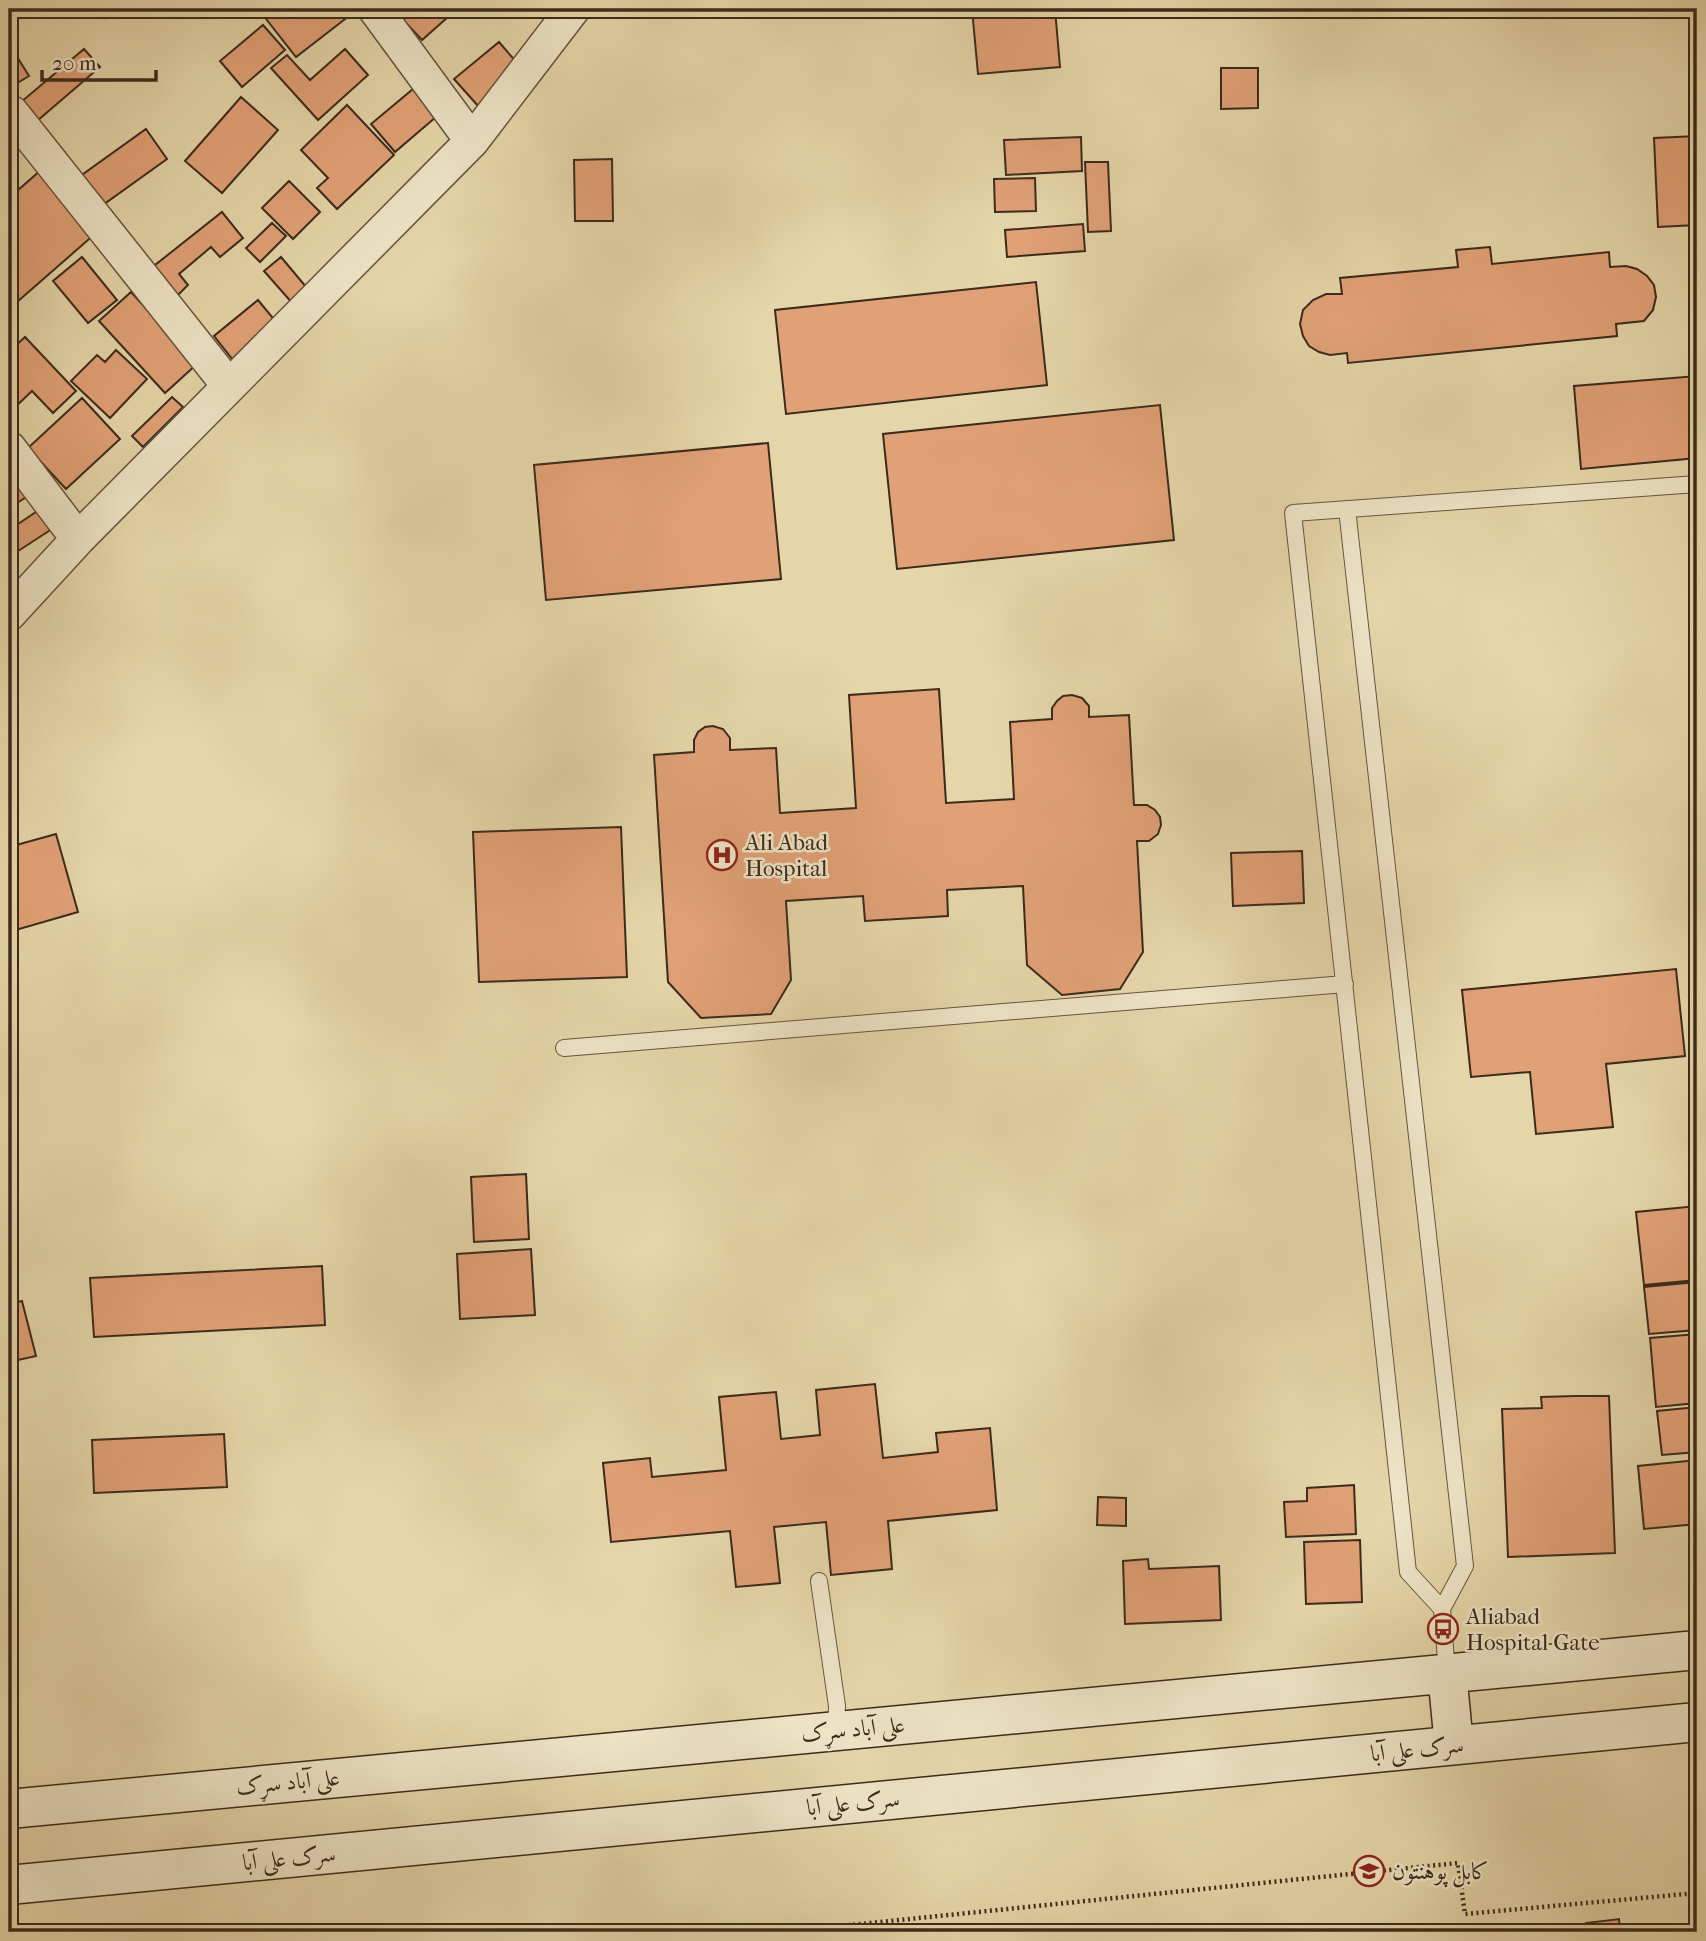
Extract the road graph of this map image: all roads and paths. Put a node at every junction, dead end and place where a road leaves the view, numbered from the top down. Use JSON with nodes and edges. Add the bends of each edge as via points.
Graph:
{"nodes":[{"id":1,"x":375,"y":9,"type":"edge"},
{"id":2,"x":573,"y":9,"type":"edge"},
{"id":3,"x":12,"y":113,"type":"dead end"},
{"id":4,"x":472,"y":141,"type":"junction"},
{"id":5,"x":229,"y":386,"type":"junction"},
{"id":6,"x":9,"y":448,"type":"edge"},
{"id":7,"x":1697,"y":484,"type":"edge"},
{"id":8,"x":1347,"y":509,"type":"junction"},
{"id":9,"x":78,"y":539,"type":"junction"},
{"id":10,"x":9,"y":614,"type":"edge"},
{"id":11,"x":1345,"y":984,"type":"junction"},
{"id":12,"x":564,"y":1048,"type":"dead end"},
{"id":13,"x":819,"y":1581,"type":"dead end"},
{"id":14,"x":1441,"y":1609,"type":"junction"},
{"id":15,"x":1697,"y":1650,"type":"edge"},
{"id":16,"x":1447,"y":1673,"type":"junction"},
{"id":17,"x":1697,"y":1722,"type":"edge"},
{"id":18,"x":836,"y":1731,"type":"junction"},
{"id":19,"x":1454,"y":1745,"type":"junction"},
{"id":20,"x":9,"y":1809,"type":"edge"},
{"id":21,"x":9,"y":1885,"type":"edge"},
{"id":22,"x":1697,"y":1893,"type":"edge"},
{"id":23,"x":782,"y":1932,"type":"edge"}],
"edges":[{"from":1,"to":4,"type":"street"},
{"from":2,"to":4,"type":"street"},
{"from":3,"to":5,"type":"street"},
{"from":4,"to":5,"type":"street"},
{"from":5,"to":9,"type":"street"},
{"from":6,"to":9,"type":"street"},
{"from":7,"to":8,"type":"lane"},
{"from":8,"to":11,"type":"lane","via":[[1293,513]]},
{"from":8,"to":14,"type":"lane","via":[[1465,1566]]},
{"from":9,"to":10,"type":"street"},
{"from":11,"to":12,"type":"lane"},
{"from":11,"to":14,"type":"lane","via":[[1408,1572]]},
{"from":13,"to":18,"type":"lane","via":[[837,1706]]},
{"from":14,"to":16,"type":"lane"},
{"from":15,"to":16,"type":"street","name":"علی آباد سړک"},
{"from":16,"to":18,"type":"street","name":"علی آباد سړک"},
{"from":16,"to":19,"type":"street"},
{"from":17,"to":19,"type":"street","name":"سرک علی آبا"},
{"from":18,"to":20,"type":"street","name":"علی آباد سړک"},
{"from":19,"to":21,"type":"street","name":"سرک علی آبا"},
{"from":22,"to":23,"type":"path","via":[[1465,1914],[1458,1863]]}]}
